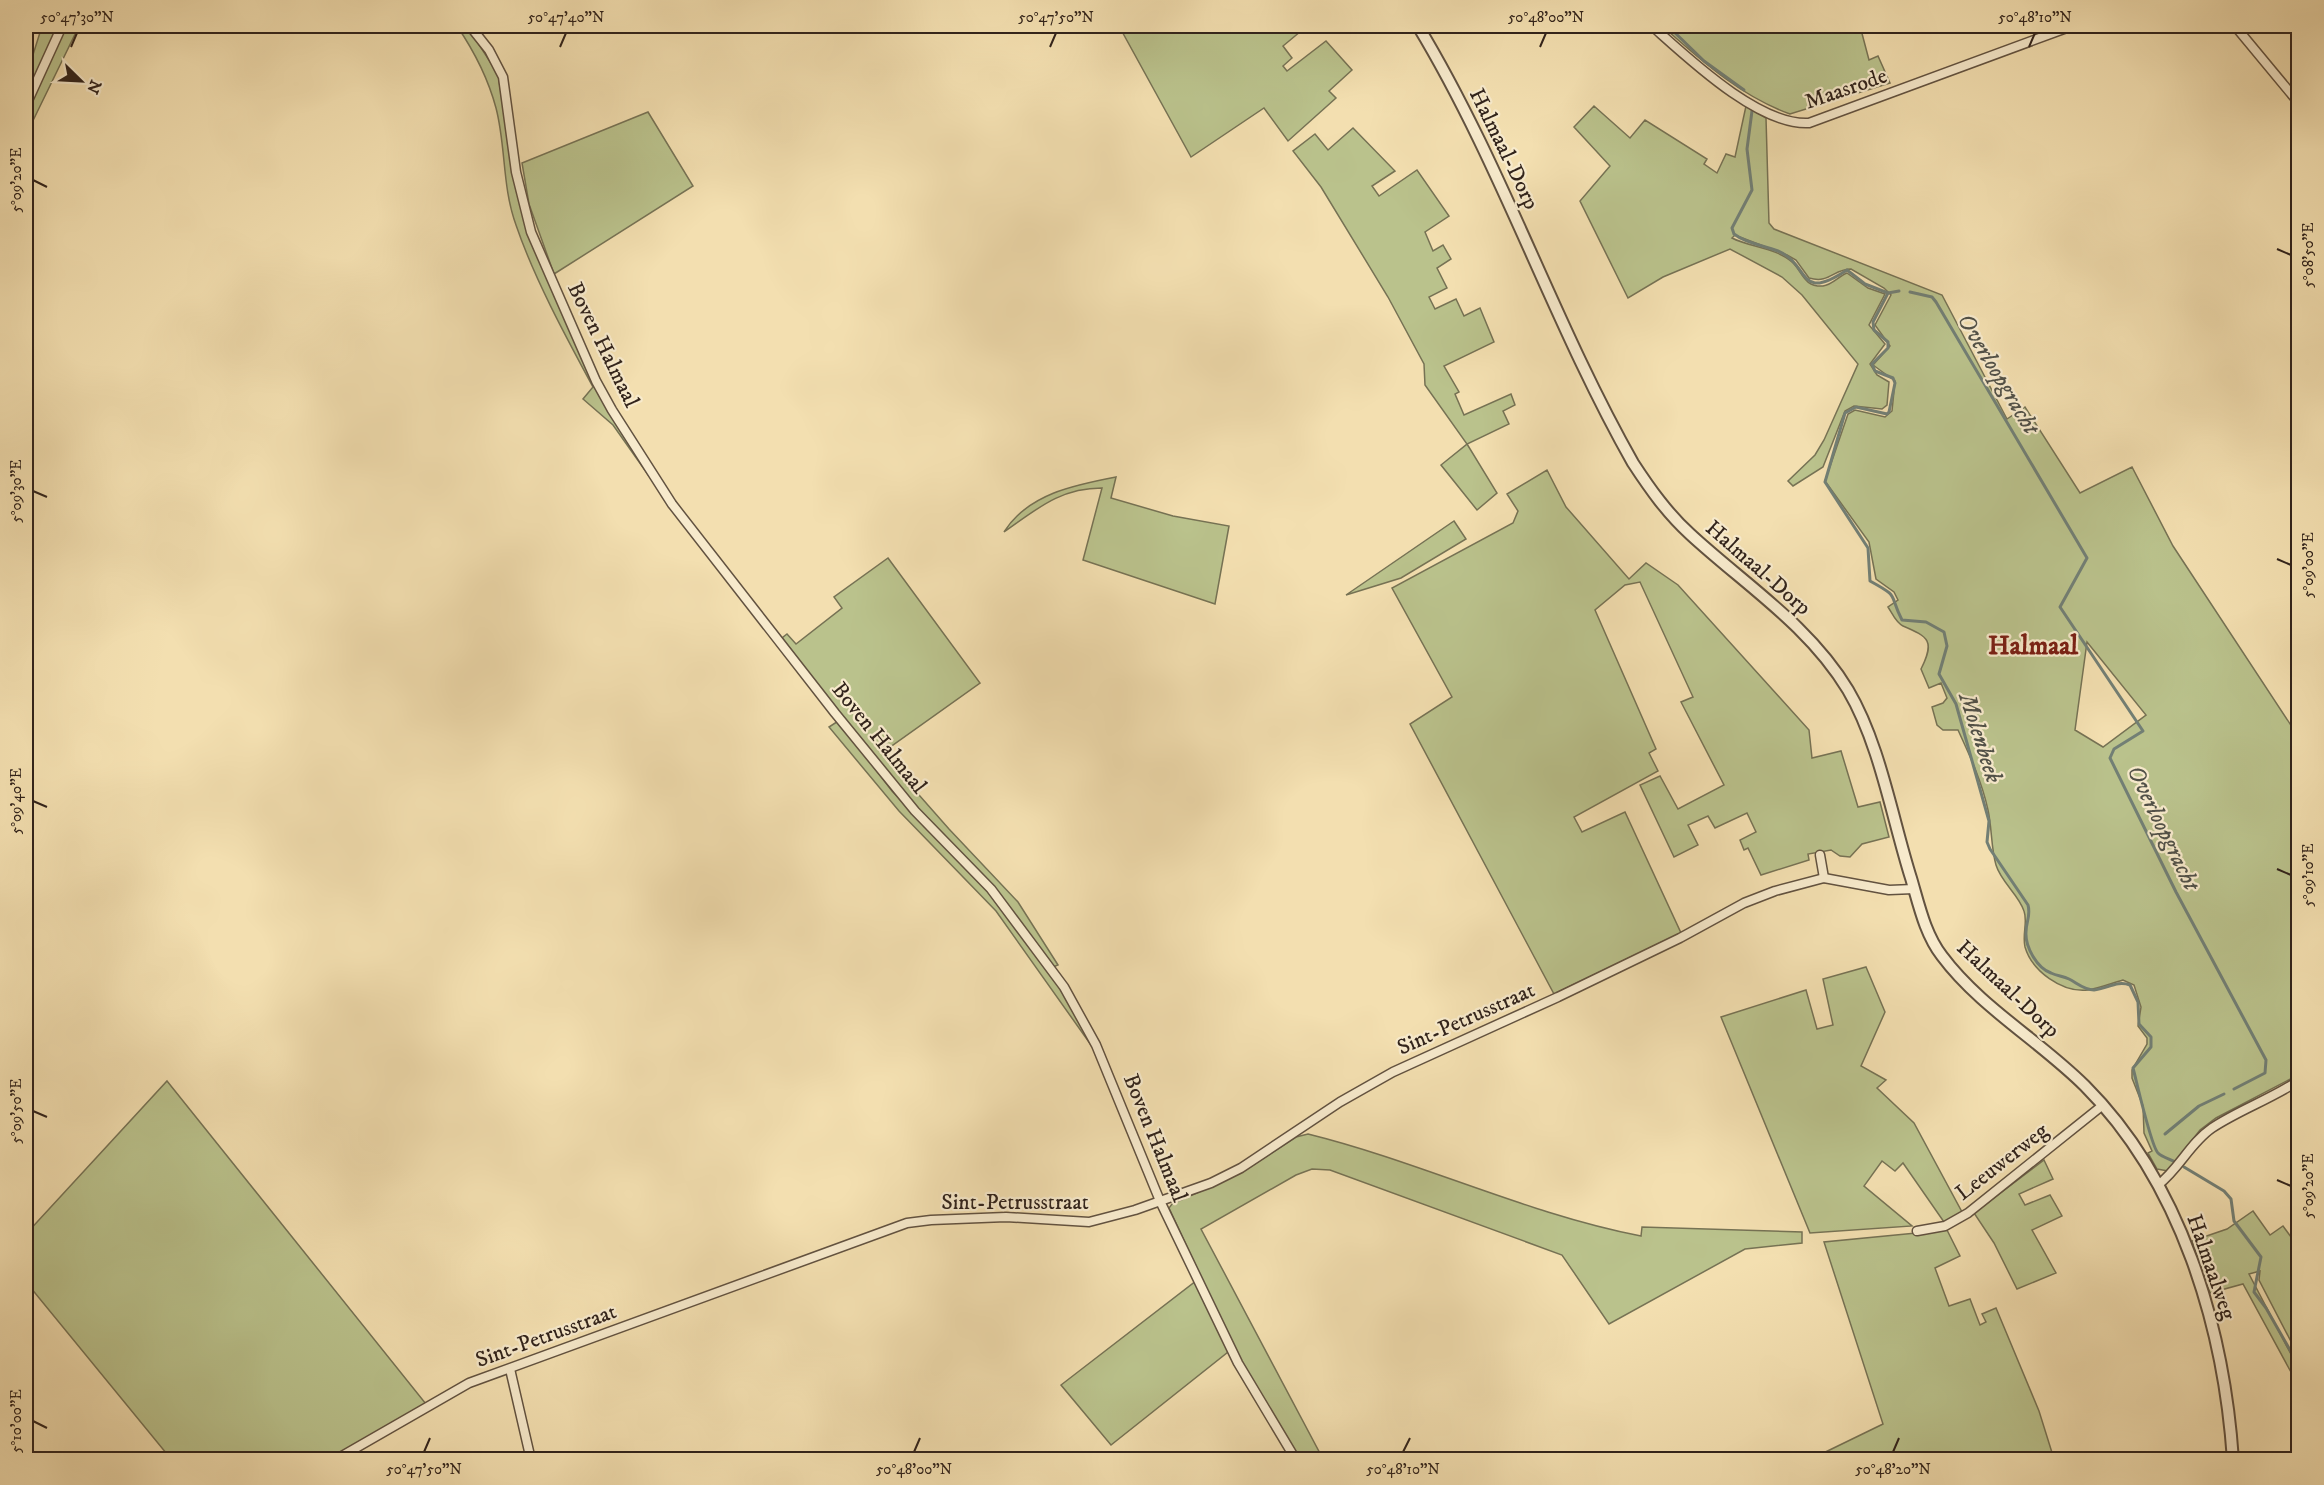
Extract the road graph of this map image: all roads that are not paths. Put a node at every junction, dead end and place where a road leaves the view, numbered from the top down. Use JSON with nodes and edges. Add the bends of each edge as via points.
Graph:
{"nodes":[{"id":1,"x":62,"y":26,"type":"edge"},
{"id":2,"x":470,"y":26,"type":"edge"},
{"id":3,"x":1418,"y":26,"type":"edge"},
{"id":4,"x":1652,"y":26,"type":"edge"},
{"id":5,"x":2072,"y":26,"type":"edge"},
{"id":6,"x":2235,"y":26,"type":"edge"},
{"id":7,"x":2298,"y":102,"type":"edge"},
{"id":8,"x":26,"y":105,"type":"edge"},
{"id":9,"x":1821,"y":855,"type":"dead end"},
{"id":10,"x":1824,"y":878,"type":"junction"},
{"id":11,"x":1914,"y":889,"type":"junction"},
{"id":12,"x":2298,"y":1081,"type":"edge"},
{"id":13,"x":2103,"y":1105,"type":"junction"},
{"id":14,"x":2158,"y":1185,"type":"junction"},
{"id":15,"x":1160,"y":1201,"type":"junction"},
{"id":16,"x":1917,"y":1231,"type":"dead end"},
{"id":17,"x":510,"y":1369,"type":"junction"},
{"id":18,"x":335,"y":1460,"type":"edge"},
{"id":19,"x":531,"y":1460,"type":"edge"},
{"id":20,"x":1296,"y":1460,"type":"edge"},
{"id":21,"x":2233,"y":1460,"type":"edge"}],
"edges":[{"from":1,"to":8,"type":"street"},
{"from":2,"to":15,"type":"street","name":"Boven Halmaal","via":[[503,77],[516,172],[531,232],[612,410],[672,504],[827,704],[915,811],[992,890],[1064,987],[1111,1077]]},
{"from":3,"to":11,"type":"street","name":"Halmaal-Dorp","via":[[1473,126],[1633,463],[1667,510],[1795,625],[1826,658],[1849,692],[1870,740]]},
{"from":4,"to":5,"type":"street","name":"Maasrode","via":[[1711,78],[1774,116],[1809,123]]},
{"from":6,"to":7,"type":"street"},
{"from":9,"to":10,"type":"street"},
{"from":10,"to":11,"type":"street","name":"Sint-Petrusstraat","via":[[1889,890]]},
{"from":10,"to":15,"type":"street","name":"Sint-Petrusstraat","via":[[1744,903],[1680,938],[1393,1072],[1241,1167],[1211,1183]]},
{"from":11,"to":13,"type":"street","name":"Halmaal-Dorp","via":[[1928,932],[1949,965]]},
{"from":12,"to":14,"type":"street","via":[[2212,1128],[2190,1149],[2174,1173]]},
{"from":13,"to":14,"type":"street","name":"Halmaalweg"},
{"from":13,"to":16,"type":"street","name":"Leeuwerweg","via":[[1968,1213],[1945,1226]]},
{"from":14,"to":21,"type":"street","name":"Halmaalweg","via":[[2187,1251],[2213,1332],[2229,1406]]},
{"from":15,"to":17,"type":"street","name":"Sint-Petrusstraat","via":[[1089,1222],[1006,1217],[907,1223]]},
{"from":15,"to":20,"type":"street","name":"Boven Halmaal","via":[[1238,1363]]},
{"from":17,"to":18,"type":"street","name":"Sint-Petrusstraat","via":[[469,1383]]},
{"from":17,"to":19,"type":"street"}]}
